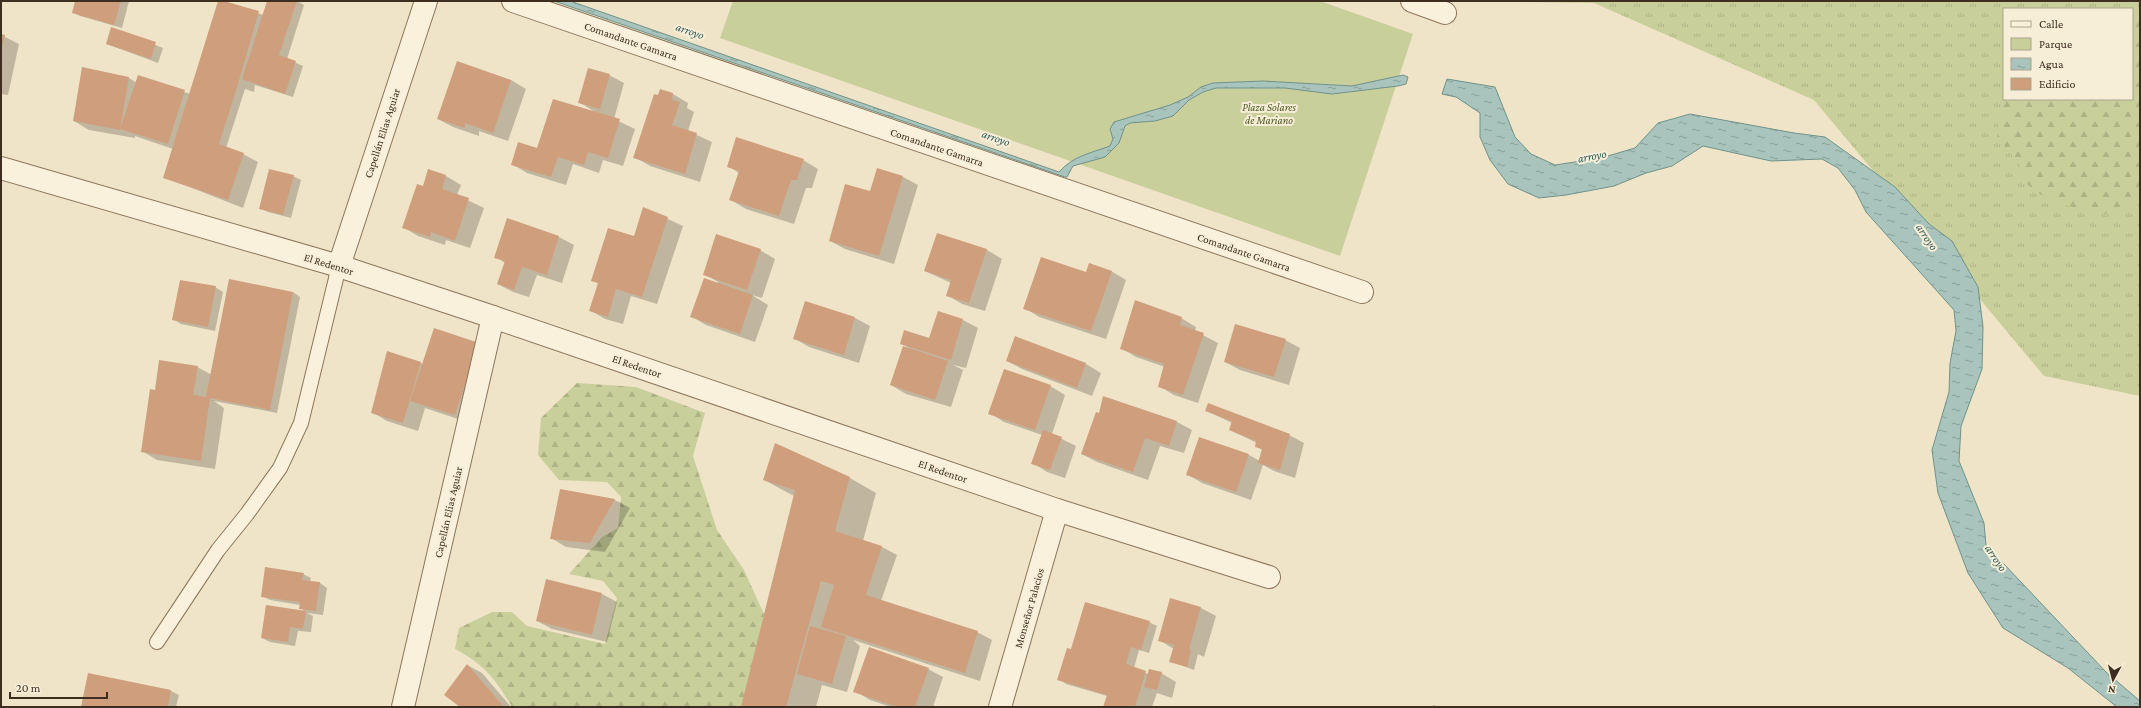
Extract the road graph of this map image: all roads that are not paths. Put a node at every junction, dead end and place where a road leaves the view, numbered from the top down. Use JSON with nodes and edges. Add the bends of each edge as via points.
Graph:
{"nodes":[{"id":1,"x":426,"y":1,"type":"edge"},
{"id":2,"x":513,"y":1,"type":"edge"},
{"id":3,"x":1412,"y":1,"type":"edge"},
{"id":4,"x":1446,"y":13,"type":"dead end"},
{"id":5,"x":1,"y":168,"type":"edge"},
{"id":6,"x":339,"y":266,"type":"junction"},
{"id":7,"x":1362,"y":292,"type":"dead end"},
{"id":8,"x":494,"y":317,"type":"junction"},
{"id":9,"x":1057,"y":510,"type":"junction"},
{"id":10,"x":1269,"y":577,"type":"dead end"},
{"id":11,"x":157,"y":642,"type":"dead end"},
{"id":12,"x":403,"y":707,"type":"edge"},
{"id":13,"x":1000,"y":707,"type":"edge"}],
"edges":[{"from":1,"to":6,"type":"street","name":"Capellán Elias Aguiar"},
{"from":2,"to":7,"type":"street","name":"Comandante Gamarra"},
{"from":3,"to":4,"type":"street"},
{"from":5,"to":6,"type":"street","name":"El Redentor"},
{"from":6,"to":8,"type":"street","name":"El Redentor"},
{"from":6,"to":11,"type":"lane","via":[[301,423],[280,468],[218,550]]},
{"from":8,"to":9,"type":"street","name":"El Redentor"},
{"from":8,"to":12,"type":"street","name":"Capellán Elias Aguiar"},
{"from":9,"to":10,"type":"street","name":"El Redentor"},
{"from":9,"to":13,"type":"street","name":"Monseñor Palacios"}]}
